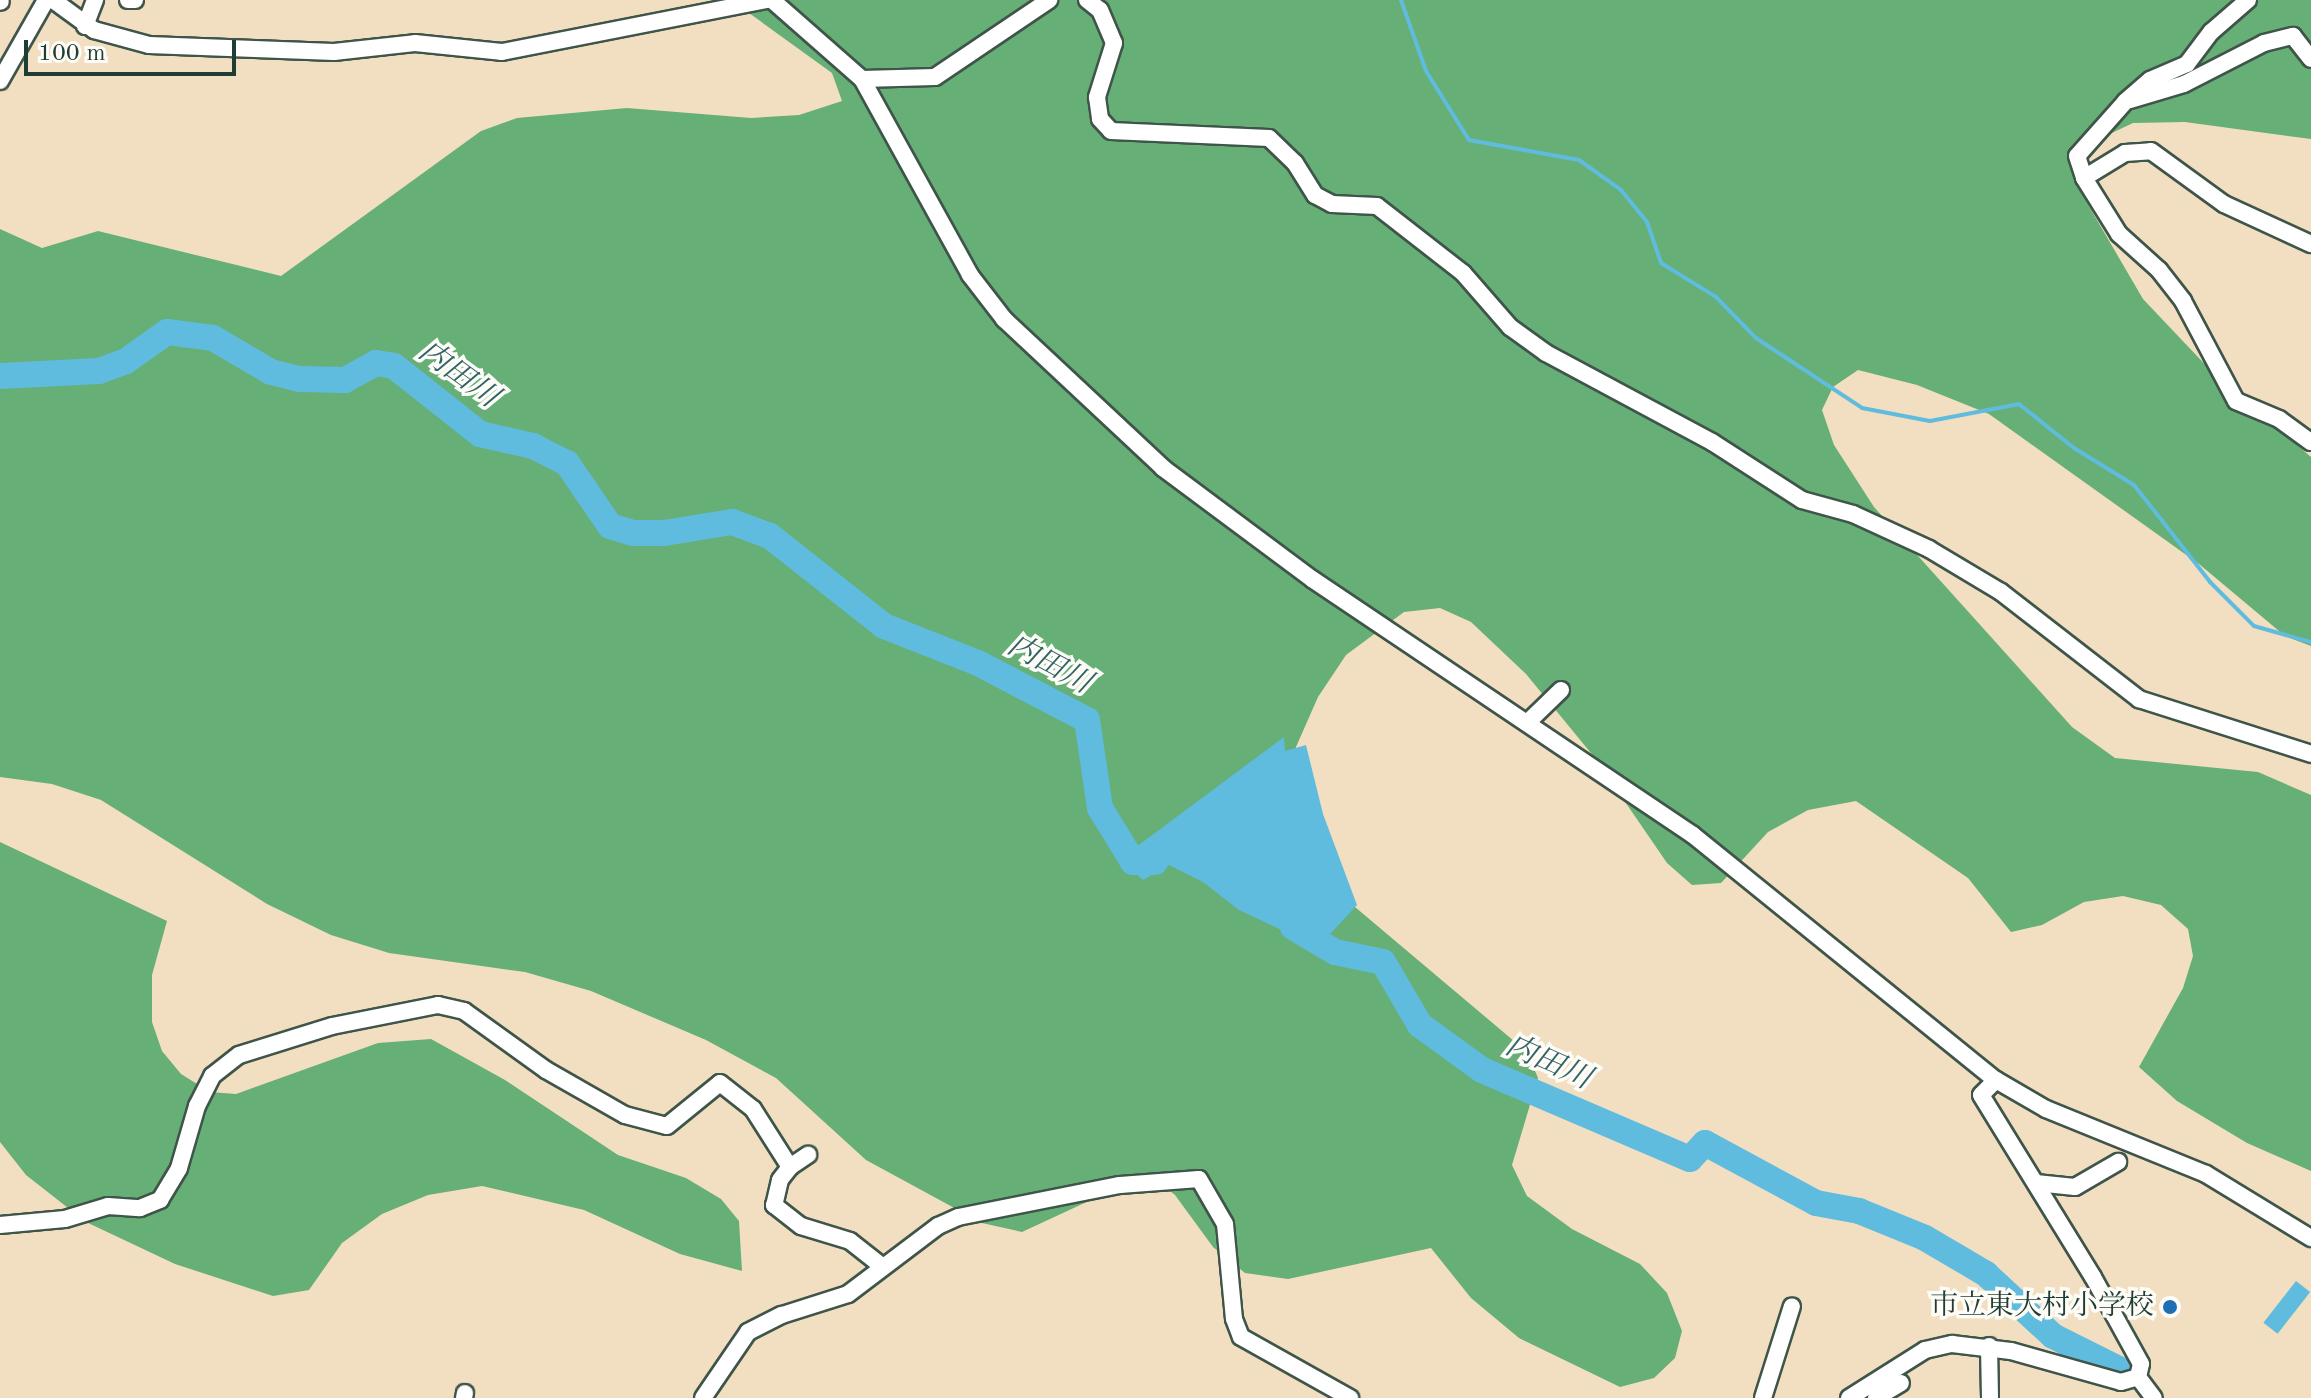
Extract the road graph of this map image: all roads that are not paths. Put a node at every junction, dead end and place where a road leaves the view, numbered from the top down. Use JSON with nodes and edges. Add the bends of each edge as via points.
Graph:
{"nodes":[{"id":1,"x":46,"y":0,"type":"edge"},
{"id":2,"x":53,"y":0,"type":"edge"},
{"id":3,"x":95,"y":0,"type":"edge"},
{"id":4,"x":128,"y":0,"type":"edge"},
{"id":5,"x":135,"y":0,"type":"edge"},
{"id":6,"x":769,"y":0,"type":"edge"},
{"id":7,"x":1049,"y":0,"type":"edge"},
{"id":8,"x":1087,"y":0,"type":"edge"},
{"id":9,"x":2248,"y":0,"type":"edge"},
{"id":10,"x":85,"y":26,"type":"junction"},
{"id":11,"x":2311,"y":59,"type":"edge"},
{"id":12,"x":862,"y":79,"type":"junction"},
{"id":13,"x":0,"y":81,"type":"edge"},
{"id":14,"x":2125,"y":102,"type":"junction"},
{"id":15,"x":2084,"y":178,"type":"junction"},
{"id":16,"x":2311,"y":244,"type":"edge"},
{"id":17,"x":2311,"y":442,"type":"edge"},
{"id":18,"x":1561,"y":690,"type":"dead end"},
{"id":19,"x":1528,"y":722,"type":"junction"},
{"id":20,"x":2311,"y":754,"type":"edge"},
{"id":21,"x":1996,"y":1080,"type":"junction"},
{"id":22,"x":808,"y":1155,"type":"dead end"},
{"id":23,"x":2118,"y":1162,"type":"dead end"},
{"id":24,"x":790,"y":1167,"type":"junction"},
{"id":25,"x":2036,"y":1183,"type":"junction"},
{"id":26,"x":0,"y":1225,"type":"edge"},
{"id":27,"x":2311,"y":1238,"type":"edge"},
{"id":28,"x":883,"y":1267,"type":"junction"},
{"id":29,"x":1792,"y":1306,"type":"dead end"},
{"id":30,"x":1989,"y":1346,"type":"junction"},
{"id":31,"x":2138,"y":1377,"type":"junction"},
{"id":32,"x":1901,"y":1383,"type":"dead end"},
{"id":33,"x":1857,"y":1396,"type":"edge"},
{"id":34,"x":703,"y":1398,"type":"edge"},
{"id":35,"x":1350,"y":1398,"type":"edge"},
{"id":36,"x":1763,"y":1398,"type":"edge"},
{"id":37,"x":1876,"y":1398,"type":"edge"},
{"id":38,"x":1990,"y":1398,"type":"edge"},
{"id":39,"x":2154,"y":1398,"type":"edge"}],
"edges":[{"from":1,"to":13,"type":"street"},
{"from":2,"to":10,"type":"street"},
{"from":3,"to":10,"type":"street"},
{"from":4,"to":5,"type":"street"},
{"from":6,"to":10,"type":"street","via":[[502,52],[415,43],[334,52],[167,46]]},
{"from":6,"to":12,"type":"street"},
{"from":7,"to":12,"type":"street","via":[[935,77]]},
{"from":8,"to":20,"type":"street","via":[[1100,10],[1114,43],[1097,97],[1100,119],[1111,131],[1269,138],[1295,163],[1315,195],[1332,204],[1377,206],[1463,273],[1510,327],[1546,353],[1712,442],[1802,500],[1853,514],[1940,555],[2001,592],[2139,699]]},
{"from":9,"to":14,"type":"street","via":[[2211,32],[2187,64],[2150,80]]},
{"from":11,"to":14,"type":"street","via":[[2293,36],[2264,43],[2184,84]]},
{"from":12,"to":19,"type":"street","via":[[970,275],[1004,319],[1070,384],[1163,468],[1259,541]]},
{"from":14,"to":15,"type":"street","via":[[2077,156]]},
{"from":15,"to":16,"type":"street","via":[[2125,153],[2151,151],[2224,204]]},
{"from":15,"to":17,"type":"street","via":[[2119,234],[2159,270],[2183,301],[2236,401],[2279,419]]},
{"from":18,"to":19,"type":"street"},
{"from":19,"to":21,"type":"street","via":[[1693,835]]},
{"from":21,"to":25,"type":"street","via":[[1981,1095]]},
{"from":21,"to":27,"type":"street","via":[[2046,1109],[2206,1174]]},
{"from":22,"to":24,"type":"street"},
{"from":23,"to":25,"type":"street","via":[[2075,1187]]},
{"from":24,"to":26,"type":"street","via":[[753,1109],[720,1083],[667,1126],[625,1115],[546,1070],[464,1011],[438,1005],[332,1026],[239,1055],[212,1076],[179,1168],[160,1200],[140,1208],[108,1206],[65,1219]]},
{"from":24,"to":28,"type":"street","via":[[780,1180],[774,1205],[801,1226],[850,1241]]},
{"from":25,"to":31,"type":"street","via":[[2141,1364]]},
{"from":28,"to":34,"type":"street","via":[[848,1294],[748,1332]]},
{"from":28,"to":35,"type":"street","via":[[958,1217],[1120,1185],[1199,1179],[1225,1224],[1234,1319],[1241,1337]]},
{"from":29,"to":36,"type":"street"},
{"from":30,"to":31,"type":"street","via":[[2121,1382]]},
{"from":30,"to":33,"type":"street","via":[[1952,1344],[1925,1350]]},
{"from":30,"to":38,"type":"street"},
{"from":31,"to":39,"type":"street"},
{"from":32,"to":37,"type":"street"}]}
